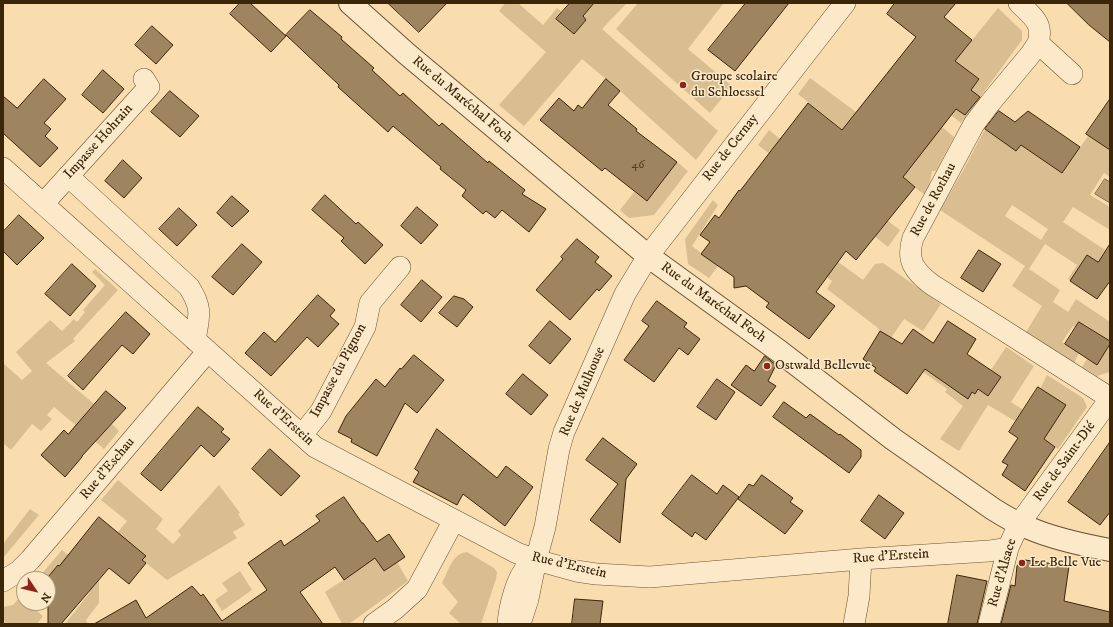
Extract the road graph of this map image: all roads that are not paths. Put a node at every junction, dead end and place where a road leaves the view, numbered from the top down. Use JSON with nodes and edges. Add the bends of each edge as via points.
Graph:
{"nodes":[{"id":1,"x":350,"y":3,"type":"edge"},
{"id":2,"x":845,"y":3,"type":"edge"},
{"id":3,"x":1019,"y":3,"type":"edge"},
{"id":4,"x":1038,"y":43,"type":"junction"},
{"id":5,"x":1072,"y":74,"type":"dead end"},
{"id":6,"x":144,"y":79,"type":"dead end"},
{"id":7,"x":3,"y":168,"type":"edge"},
{"id":8,"x":68,"y":176,"type":"junction"},
{"id":9,"x":43,"y":204,"type":"junction"},
{"id":10,"x":648,"y":256,"type":"junction"},
{"id":11,"x":400,"y":267,"type":"dead end"},
{"id":12,"x":201,"y":346,"type":"junction"},
{"id":13,"x":1110,"y":399,"type":"edge"},
{"id":14,"x":302,"y":436,"type":"junction"},
{"id":15,"x":454,"y":520,"type":"junction"},
{"id":16,"x":1019,"y":524,"type":"junction"},
{"id":17,"x":1008,"y":548,"type":"junction"},
{"id":18,"x":1110,"y":550,"type":"edge"},
{"id":19,"x":861,"y":559,"type":"junction"},
{"id":20,"x":536,"y":560,"type":"junction"},
{"id":21,"x":3,"y":581,"type":"edge"},
{"id":22,"x":374,"y":624,"type":"edge"},
{"id":23,"x":508,"y":624,"type":"edge"},
{"id":24,"x":520,"y":624,"type":"edge"},
{"id":25,"x":854,"y":624,"type":"edge"},
{"id":26,"x":989,"y":624,"type":"edge"}],
"edges":[{"from":1,"to":10,"type":"street","name":"Rue du Maréchal Foch"},
{"from":2,"to":10,"type":"street","name":"Rue de Cernay"},
{"from":3,"to":4,"type":"street","via":[[1039,26]]},
{"from":4,"to":5,"type":"street"},
{"from":4,"to":13,"type":"street","name":"Rue de Rothau","via":[[974,124],[913,238],[910,258],[916,270],[931,284]]},
{"from":6,"to":8,"type":"street","name":"Impasse Hohrain","via":[[149,87]]},
{"from":7,"to":9,"type":"street","name":"Rue d'Erstein"},
{"from":8,"to":9,"type":"street","name":"Impasse Hohrain"},
{"from":8,"to":12,"type":"street","via":[[189,287],[199,304]]},
{"from":9,"to":12,"type":"street","name":"Rue d'Erstein"},
{"from":10,"to":16,"type":"street","name":"Rue du Maréchal Foch","via":[[779,351],[893,439],[993,509]]},
{"from":10,"to":20,"type":"street","name":"Rue de Mulhouse","via":[[625,294],[564,432]]},
{"from":11,"to":14,"type":"street","name":"Impasse du Pignon","via":[[370,303],[365,327],[320,411]]},
{"from":12,"to":14,"type":"street","name":"Rue d'Erstein"},
{"from":12,"to":21,"type":"street","name":"Rue d'Eschau","via":[[30,560]]},
{"from":13,"to":16,"type":"street","name":"Rue de Saint-Dié"},
{"from":14,"to":15,"type":"street","name":"Rue d'Erstein","via":[[316,447]]},
{"from":15,"to":20,"type":"street","name":"Rue d'Erstein","via":[[502,546]]},
{"from":15,"to":22,"type":"street","via":[[417,589]]},
{"from":16,"to":17,"type":"street","name":"Rue d'Alsace"},
{"from":16,"to":18,"type":"street","name":"Rue du Maréchal Foch","via":[[1061,539]]},
{"from":17,"to":19,"type":"street","name":"Rue d'Erstein"},
{"from":17,"to":26,"type":"street","name":"Rue d'Alsace"},
{"from":19,"to":20,"type":"street","name":"Rue d'Erstein","via":[[650,577],[596,574]]},
{"from":19,"to":25,"type":"street"},
{"from":20,"to":23,"type":"street","name":"Rue de Mulhouse","via":[[521,576],[514,594]]},
{"from":20,"to":24,"type":"street","name":"Rue de Mulhouse"}]}
